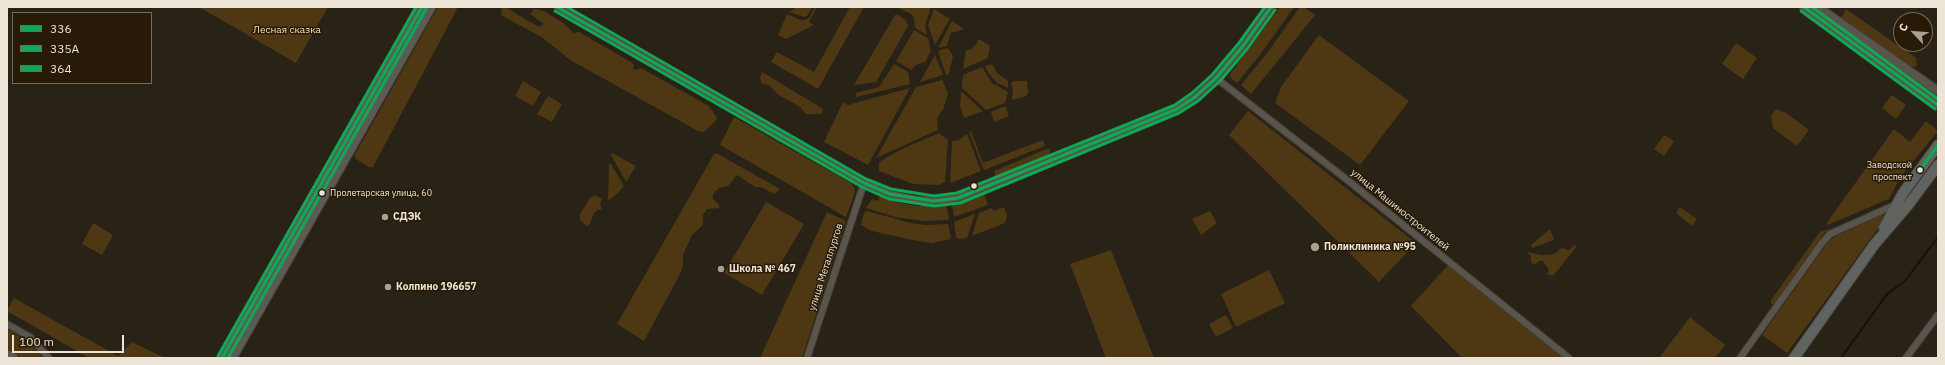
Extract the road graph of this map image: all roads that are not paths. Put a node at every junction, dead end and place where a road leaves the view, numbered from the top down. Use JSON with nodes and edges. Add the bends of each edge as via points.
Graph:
{"nodes":[{"id":1,"x":422,"y":7,"type":"edge"},
{"id":2,"x":431,"y":7,"type":"edge"},
{"id":3,"x":557,"y":7,"type":"edge"},
{"id":4,"x":1271,"y":7,"type":"edge"},
{"id":5,"x":1804,"y":7,"type":"edge"},
{"id":6,"x":1818,"y":7,"type":"edge"},
{"id":7,"x":1216,"y":78,"type":"junction"},
{"id":8,"x":1938,"y":91,"type":"edge"},
{"id":9,"x":1938,"y":105,"type":"edge"},
{"id":10,"x":1938,"y":145,"type":"edge"},
{"id":11,"x":1938,"y":165,"type":"edge"},
{"id":12,"x":864,"y":183,"type":"junction"},
{"id":13,"x":1896,"y":204,"type":"junction"},
{"id":14,"x":1874,"y":245,"type":"junction"},
{"id":15,"x":1938,"y":315,"type":"edge"},
{"id":16,"x":7,"y":324,"type":"edge"},
{"id":17,"x":7,"y":355,"type":"edge"},
{"id":18,"x":13,"y":358,"type":"edge"},
{"id":19,"x":49,"y":358,"type":"edge"},
{"id":20,"x":222,"y":358,"type":"edge"},
{"id":21,"x":232,"y":358,"type":"edge"},
{"id":22,"x":807,"y":358,"type":"edge"},
{"id":23,"x":1569,"y":358,"type":"edge"},
{"id":24,"x":1740,"y":358,"type":"edge"},
{"id":25,"x":1794,"y":358,"type":"edge"},
{"id":26,"x":1906,"y":358,"type":"edge"}],
"edges":[{"from":1,"to":20,"type":"main road"},
{"from":2,"to":21,"type":"main road"},
{"from":3,"to":12,"type":"street"},
{"from":4,"to":7,"type":"street"},
{"from":5,"to":9,"type":"street"},
{"from":6,"to":8,"type":"street"},
{"from":7,"to":12,"type":"street","via":[[1195,97],[1176,109],[958,198],[914,199],[890,194]]},
{"from":7,"to":23,"type":"street","name":"улица Машиностроителей"},
{"from":10,"to":13,"type":"main road"},
{"from":11,"to":14,"type":"main road","via":[[1914,199]]},
{"from":12,"to":22,"type":"street","name":"улица Металлургов"},
{"from":13,"to":14,"type":"main road"},
{"from":13,"to":24,"type":"street","via":[[1830,234]]},
{"from":14,"to":25,"type":"main road"},
{"from":15,"to":26,"type":"street"},
{"from":16,"to":19,"type":"street","via":[[30,336]]},
{"from":17,"to":18,"type":"main road"}]}
